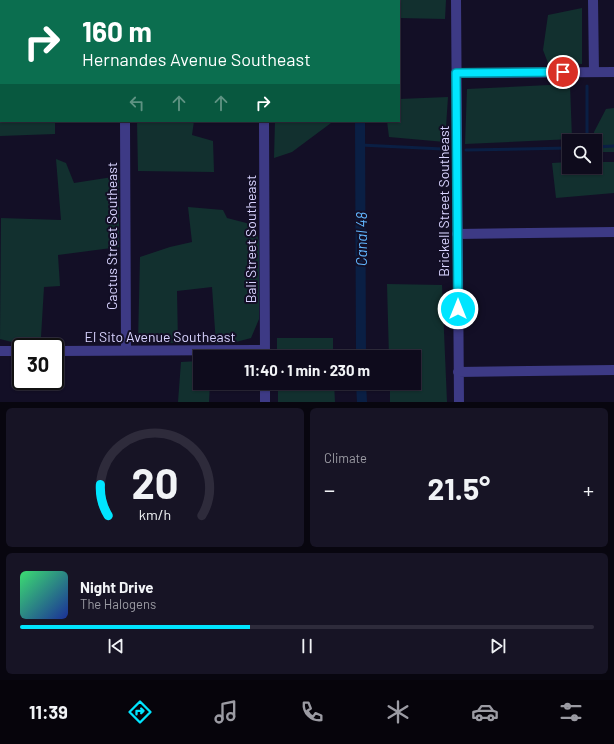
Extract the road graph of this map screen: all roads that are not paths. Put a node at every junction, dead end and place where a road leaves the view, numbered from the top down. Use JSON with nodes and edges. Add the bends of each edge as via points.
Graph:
{"nodes":[{"id":1,"x":456,"y":0,"type":"edge"},
{"id":2,"x":594,"y":0,"type":"edge"},
{"id":3,"x":594,"y":72,"type":"junction"},
{"id":4,"x":614,"y":72,"type":"edge"},
{"id":5,"x":456,"y":73,"type":"junction"},
{"id":6,"x":125,"y":122,"type":"edge"},
{"id":7,"x":264,"y":122,"type":"edge"},
{"id":8,"x":614,"y":232,"type":"edge"},
{"id":9,"x":457,"y":234,"type":"junction"},
{"id":10,"x":126,"y":350,"type":"junction"},
{"id":11,"x":265,"y":350,"type":"edge"},
{"id":12,"x":0,"y":351,"type":"edge"},
{"id":13,"x":12,"y":351,"type":"edge"},
{"id":14,"x":64,"y":351,"type":"edge"},
{"id":15,"x":193,"y":351,"type":"edge"},
{"id":16,"x":614,"y":370,"type":"edge"},
{"id":17,"x":458,"y":372,"type":"junction"},
{"id":18,"x":265,"y":390,"type":"edge"},
{"id":19,"x":265,"y":402,"type":"edge"},
{"id":20,"x":459,"y":402,"type":"edge"}],
"edges":[{"from":1,"to":5,"type":"street","name":"Brickell Street Southeast"},
{"from":2,"to":3,"type":"street"},
{"from":3,"to":4,"type":"street"},
{"from":3,"to":5,"type":"street"},
{"from":5,"to":9,"type":"street","name":"Brickell Street Southeast"},
{"from":6,"to":10,"type":"street","name":"Cactus Street Southeast"},
{"from":7,"to":11,"type":"street","name":"Bali Street Southeast"},
{"from":8,"to":9,"type":"street"},
{"from":9,"to":17,"type":"street","name":"Brickell Street Southeast"},
{"from":10,"to":14,"type":"street","name":"El Sito Avenue Southeast"},
{"from":10,"to":15,"type":"street","name":"El Sito Avenue Southeast"},
{"from":12,"to":13,"type":"street"},
{"from":16,"to":17,"type":"street"},
{"from":17,"to":20,"type":"street","name":"Brickell Street Southeast"},
{"from":18,"to":19,"type":"street"}]}
